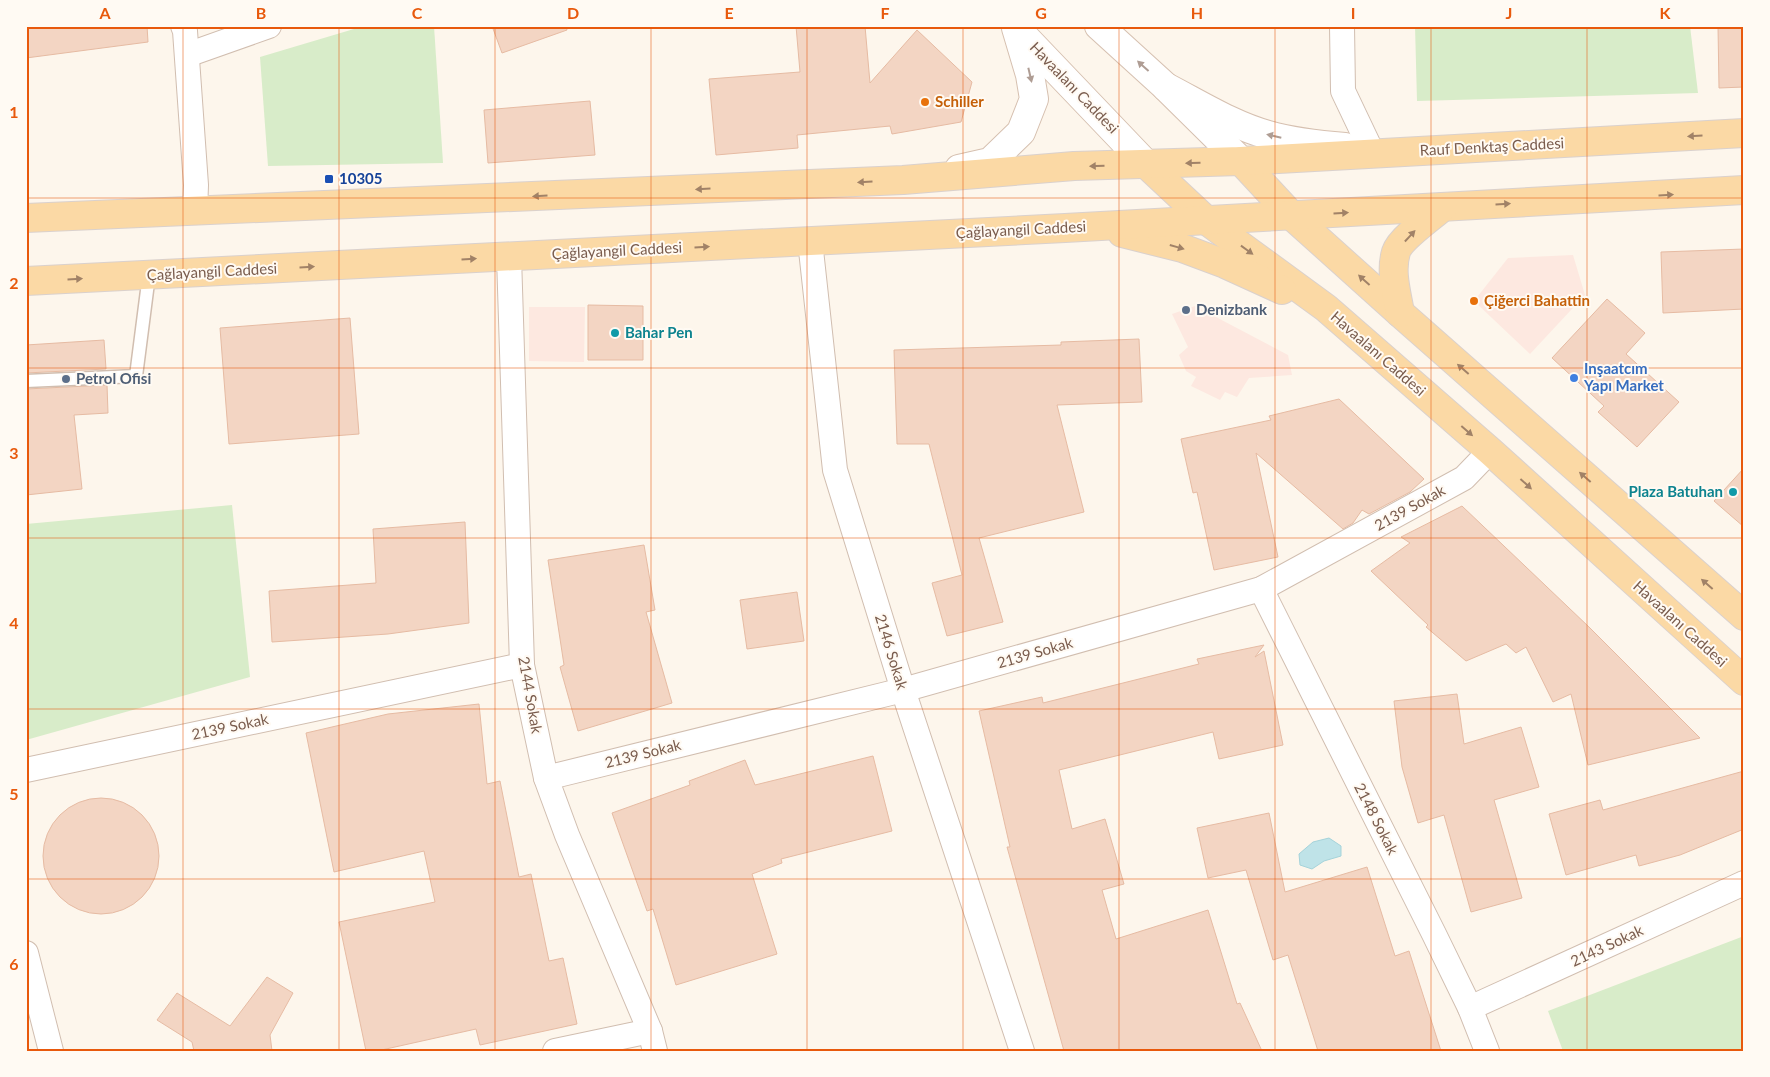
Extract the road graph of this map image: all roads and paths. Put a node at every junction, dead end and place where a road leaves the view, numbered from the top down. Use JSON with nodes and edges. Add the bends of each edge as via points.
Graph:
{"nodes":[{"id":1,"x":183,"y":26,"type":"edge"},
{"id":2,"x":269,"y":26,"type":"edge"},
{"id":3,"x":1099,"y":26,"type":"edge"},
{"id":4,"x":1342,"y":26,"type":"edge"},
{"id":5,"x":1015,"y":27,"type":"edge"},
{"id":6,"x":187,"y":55,"type":"junction"},
{"id":7,"x":1166,"y":87,"type":"junction"},
{"id":8,"x":1744,"y":133,"type":"edge"},
{"id":9,"x":1371,"y":152,"type":"junction"},
{"id":10,"x":1241,"y":161,"type":"junction"},
{"id":11,"x":1146,"y":164,"type":"junction"},
{"id":12,"x":903,"y":180,"type":"junction"},
{"id":13,"x":1744,"y":190,"type":"edge"},
{"id":14,"x":1443,"y":207,"type":"junction"},
{"id":15,"x":195,"y":212,"type":"junction"},
{"id":16,"x":1292,"y":216,"type":"junction"},
{"id":17,"x":26,"y":218,"type":"edge"},
{"id":18,"x":1207,"y":221,"type":"junction"},
{"id":19,"x":1096,"y":226,"type":"junction"},
{"id":20,"x":810,"y":241,"type":"junction"},
{"id":21,"x":508,"y":257,"type":"junction"},
{"id":22,"x":149,"y":275,"type":"junction"},
{"id":23,"x":26,"y":281,"type":"edge"},
{"id":24,"x":1324,"y":307,"type":"junction"},
{"id":25,"x":1400,"y":313,"type":"junction"},
{"id":26,"x":26,"y":381,"type":"edge"},
{"id":27,"x":1490,"y":451,"type":"junction"},
{"id":28,"x":1261,"y":589,"type":"junction"},
{"id":29,"x":1744,"y":616,"type":"edge"},
{"id":30,"x":522,"y":665,"type":"junction"},
{"id":31,"x":1744,"y":681,"type":"edge"},
{"id":32,"x":903,"y":690,"type":"junction"},
{"id":33,"x":26,"y":770,"type":"edge"},
{"id":34,"x":546,"y":778,"type":"junction"},
{"id":35,"x":1744,"y":883,"type":"edge"},
{"id":36,"x":26,"y":953,"type":"edge"},
{"id":37,"x":1470,"y":1008,"type":"junction"},
{"id":38,"x":653,"y":1041,"type":"edge"},
{"id":39,"x":51,"y":1051,"type":"edge"},
{"id":40,"x":555,"y":1051,"type":"edge"},
{"id":41,"x":1022,"y":1051,"type":"edge"},
{"id":42,"x":1487,"y":1051,"type":"edge"}],
"edges":[{"from":1,"to":6,"type":"street"},
{"from":2,"to":6,"type":"street"},
{"from":7,"to":3,"type":"street","one_way":true},
{"from":4,"to":9,"type":"street","via":[[1343,91]]},
{"from":5,"to":11,"type":"street","name":"Havaalanı Caddesi"},
{"from":5,"to":12,"type":"street","one_way":true,"via":[[1034,99],[1021,132],[990,162]]},
{"from":6,"to":15,"type":"street"},
{"from":9,"to":7,"type":"street","one_way":true,"via":[[1306,144],[1267,135]]},
{"from":7,"to":10,"type":"street"},
{"from":8,"to":9,"type":"main road","name":"Rauf Denktaş Caddesi","one_way":true},
{"from":9,"to":10,"type":"main road","name":"Rauf Denktaş Caddesi"},
{"from":10,"to":11,"type":"main road","name":"Rauf Denktaş Caddesi","one_way":true},
{"from":10,"to":16,"type":"main road"},
{"from":11,"to":12,"type":"main road","one_way":true,"via":[[1074,166]]},
{"from":11,"to":18,"type":"main road","name":"Havaalanı Caddesi"},
{"from":12,"to":15,"type":"main road","one_way":true},
{"from":14,"to":13,"type":"main road","one_way":true},
{"from":16,"to":14,"type":"main road","one_way":true},
{"from":25,"to":14,"type":"main road","one_way":true,"via":[[1394,278],[1396,251],[1414,230]]},
{"from":15,"to":17,"type":"main road"},
{"from":16,"to":18,"type":"main road","name":"Çağlayangil Caddesi"},
{"from":25,"to":16,"type":"main road","one_way":true},
{"from":18,"to":19,"type":"main road","name":"Çağlayangil Caddesi"},
{"from":18,"to":24,"type":"main road","name":"Havaalanı Caddesi","one_way":true},
{"from":19,"to":20,"type":"main road","name":"Çağlayangil Caddesi"},
{"from":19,"to":24,"type":"main road","one_way":true,"via":[[1182,248]]},
{"from":21,"to":20,"type":"main road","name":"Çağlayangil Caddesi","one_way":true},
{"from":20,"to":32,"type":"street","name":"2146 Sokak","via":[[835,470]]},
{"from":22,"to":21,"type":"main road","name":"Çağlayangil Caddesi","one_way":true},
{"from":21,"to":30,"type":"street","name":"2144 Sokak"},
{"from":23,"to":22,"type":"main road","name":"Çağlayangil Caddesi","one_way":true},
{"from":22,"to":26,"type":"lane","via":[[136,376]]},
{"from":24,"to":27,"type":"main road","name":"Havaalanı Caddesi","one_way":true},
{"from":29,"to":25,"type":"main road","one_way":true},
{"from":27,"to":28,"type":"street","name":"2139 Sokak","via":[[1464,478]]},
{"from":27,"to":31,"type":"main road","name":"Havaalanı Caddesi","one_way":true},
{"from":28,"to":32,"type":"street","name":"2139 Sokak"},
{"from":28,"to":37,"type":"street","name":"2148 Sokak"},
{"from":30,"to":33,"type":"street","name":"2139 Sokak"},
{"from":30,"to":34,"type":"street","name":"2144 Sokak"},
{"from":32,"to":34,"type":"street","name":"2139 Sokak"},
{"from":32,"to":41,"type":"street","name":"2146 Sokak"},
{"from":34,"to":38,"type":"street","name":"2144 Sokak"},
{"from":35,"to":37,"type":"street","name":"2143 Sokak"},
{"from":36,"to":39,"type":"street"},
{"from":37,"to":42,"type":"street","name":"2148 Sokak"},
{"from":38,"to":40,"type":"street"}]}
